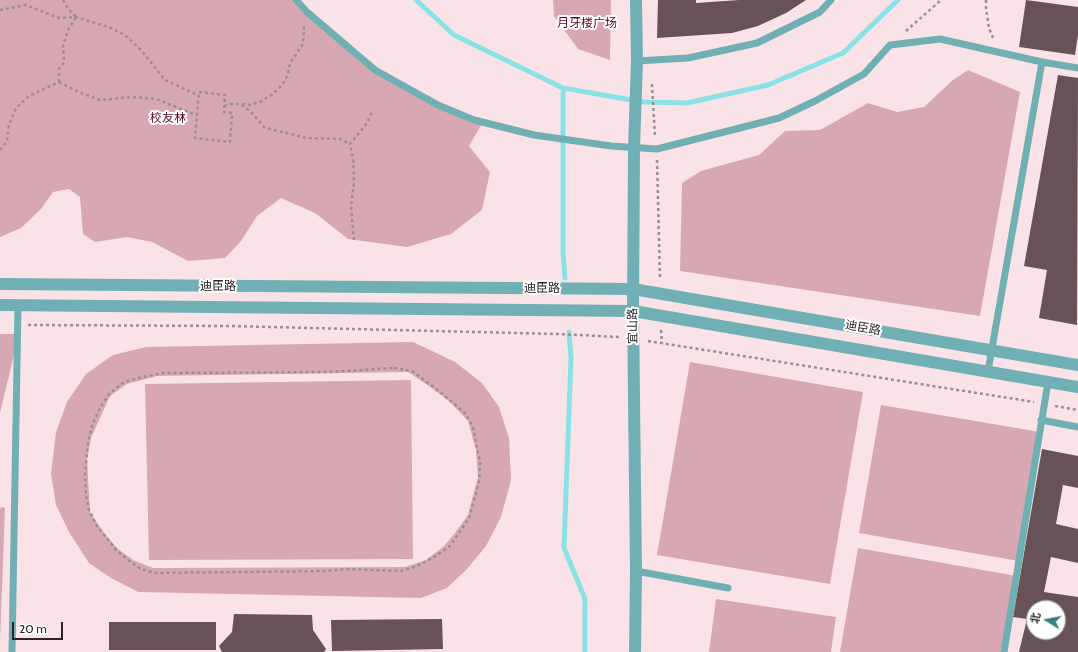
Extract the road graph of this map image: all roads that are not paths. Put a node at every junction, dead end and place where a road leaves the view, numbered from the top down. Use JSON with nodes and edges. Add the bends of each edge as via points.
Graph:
{"nodes":[{"id":1,"x":296,"y":0,"type":"edge"},
{"id":2,"x":636,"y":0,"type":"edge"},
{"id":3,"x":831,"y":0,"type":"edge"},
{"id":4,"x":637,"y":61,"type":"junction"},
{"id":5,"x":1042,"y":62,"type":"junction"},
{"id":6,"x":1078,"y":68,"type":"edge"},
{"id":7,"x":634,"y":148,"type":"junction"},
{"id":8,"x":0,"y":284,"type":"edge"},
{"id":9,"x":633,"y":289,"type":"junction"},
{"id":10,"x":0,"y":304,"type":"edge"},
{"id":11,"x":18,"y":305,"type":"junction"},
{"id":12,"x":633,"y":311,"type":"junction"},
{"id":13,"x":992,"y":350,"type":"junction"},
{"id":14,"x":1078,"y":365,"type":"edge"},
{"id":15,"x":988,"y":372,"type":"junction"},
{"id":16,"x":1048,"y":382,"type":"junction"},
{"id":17,"x":1078,"y":387,"type":"edge"},
{"id":18,"x":1041,"y":420,"type":"junction"},
{"id":19,"x":1078,"y":426,"type":"edge"},
{"id":20,"x":636,"y":572,"type":"junction"},
{"id":21,"x":728,"y":588,"type":"dead end"},
{"id":22,"x":12,"y":652,"type":"edge"},
{"id":23,"x":635,"y":652,"type":"edge"},
{"id":24,"x":1004,"y":652,"type":"edge"}],
"edges":[{"from":1,"to":7,"type":"lane","via":[[375,70],[474,120],[534,135]]},
{"from":2,"to":4,"type":"street","name":"宜山路"},
{"from":3,"to":4,"type":"lane","via":[[820,12],[757,43],[688,58]]},
{"from":4,"to":7,"type":"street","name":"宜山路"},
{"from":5,"to":6,"type":"lane"},
{"from":5,"to":7,"type":"lane","via":[[940,39],[890,45],[864,74],[779,118],[657,149]]},
{"from":5,"to":13,"type":"lane"},
{"from":7,"to":9,"type":"street","name":"宜山路"},
{"from":8,"to":9,"type":"street","name":"迪臣路"},
{"from":9,"to":12,"type":"street","name":"宜山路"},
{"from":9,"to":13,"type":"street","name":"迪臣路"},
{"from":10,"to":11,"type":"street","name":"迪臣路"},
{"from":11,"to":12,"type":"street","name":"迪臣路"},
{"from":11,"to":22,"type":"lane"},
{"from":12,"to":15,"type":"street","name":"迪臣路"},
{"from":12,"to":20,"type":"street","name":"宜山路"},
{"from":13,"to":14,"type":"street","name":"迪臣路"},
{"from":13,"to":15,"type":"lane"},
{"from":15,"to":16,"type":"street","name":"迪臣路"},
{"from":16,"to":17,"type":"street","name":"迪臣路"},
{"from":16,"to":18,"type":"lane"},
{"from":18,"to":19,"type":"lane"},
{"from":18,"to":24,"type":"lane"},
{"from":20,"to":21,"type":"lane"},
{"from":20,"to":23,"type":"street","name":"宜山路"}]}
